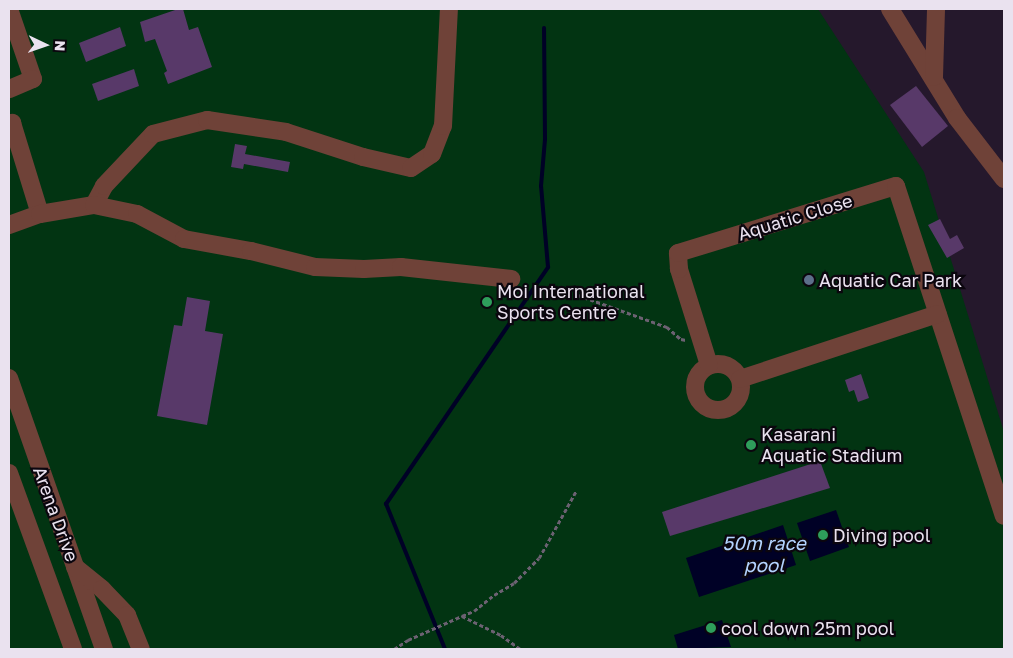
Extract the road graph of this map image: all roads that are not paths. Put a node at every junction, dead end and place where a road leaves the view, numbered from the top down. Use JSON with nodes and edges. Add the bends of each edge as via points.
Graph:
{"nodes":[{"id":1,"x":9,"y":9,"type":"edge"},
{"id":2,"x":450,"y":9,"type":"edge"},
{"id":3,"x":890,"y":9,"type":"edge"},
{"id":4,"x":936,"y":9,"type":"edge"},
{"id":5,"x":934,"y":77,"type":"junction"},
{"id":6,"x":9,"y":89,"type":"edge"},
{"id":7,"x":10,"y":120,"type":"edge"},
{"id":8,"x":1004,"y":179,"type":"edge"},
{"id":9,"x":94,"y":205,"type":"junction"},
{"id":10,"x":40,"y":214,"type":"junction"},
{"id":11,"x":9,"y":225,"type":"edge"},
{"id":12,"x":511,"y":279,"type":"dead end"},
{"id":13,"x":938,"y":314,"type":"junction"},
{"id":14,"x":710,"y":365,"type":"junction"},
{"id":15,"x":9,"y":378,"type":"edge"},
{"id":16,"x":740,"y":379,"type":"junction"},
{"id":17,"x":9,"y":473,"type":"edge"},
{"id":18,"x":1004,"y":516,"type":"edge"},
{"id":19,"x":75,"y":567,"type":"junction"},
{"id":20,"x":73,"y":649,"type":"edge"},
{"id":21,"x":104,"y":649,"type":"edge"},
{"id":22,"x":141,"y":649,"type":"edge"}],
"edges":[{"from":1,"to":6,"type":"street","via":[[33,78]]},
{"from":2,"to":9,"type":"street","via":[[443,126],[432,154],[411,168],[363,157],[286,132],[207,120],[153,134],[104,186]]},
{"from":3,"to":5,"type":"street"},
{"from":4,"to":5,"type":"street"},
{"from":5,"to":8,"type":"street","via":[[957,118]]},
{"from":7,"to":10,"type":"street"},
{"from":9,"to":10,"type":"street"},
{"from":9,"to":12,"type":"street","via":[[137,214],[184,239],[315,267],[401,267]]},
{"from":10,"to":11,"type":"street"},
{"from":13,"to":14,"type":"street","name":"Aquatic Close","via":[[896,186],[678,253],[679,269]]},
{"from":13,"to":16,"type":"street"},
{"from":13,"to":18,"type":"street","name":"Aquatic Close"},
{"from":14,"to":16,"type":"street","via":[[721,363],[728,366]]},
{"from":14,"to":16,"type":"street","via":[[701,371],[695,385],[699,400],[711,409],[719,410],[733,404],[741,390]]},
{"from":15,"to":19,"type":"street","name":"Arena Drive"},
{"from":17,"to":20,"type":"street","name":"Arena Drive"},
{"from":19,"to":21,"type":"street","name":"Arena Drive"},
{"from":19,"to":22,"type":"street","via":[[127,615]]}]}
